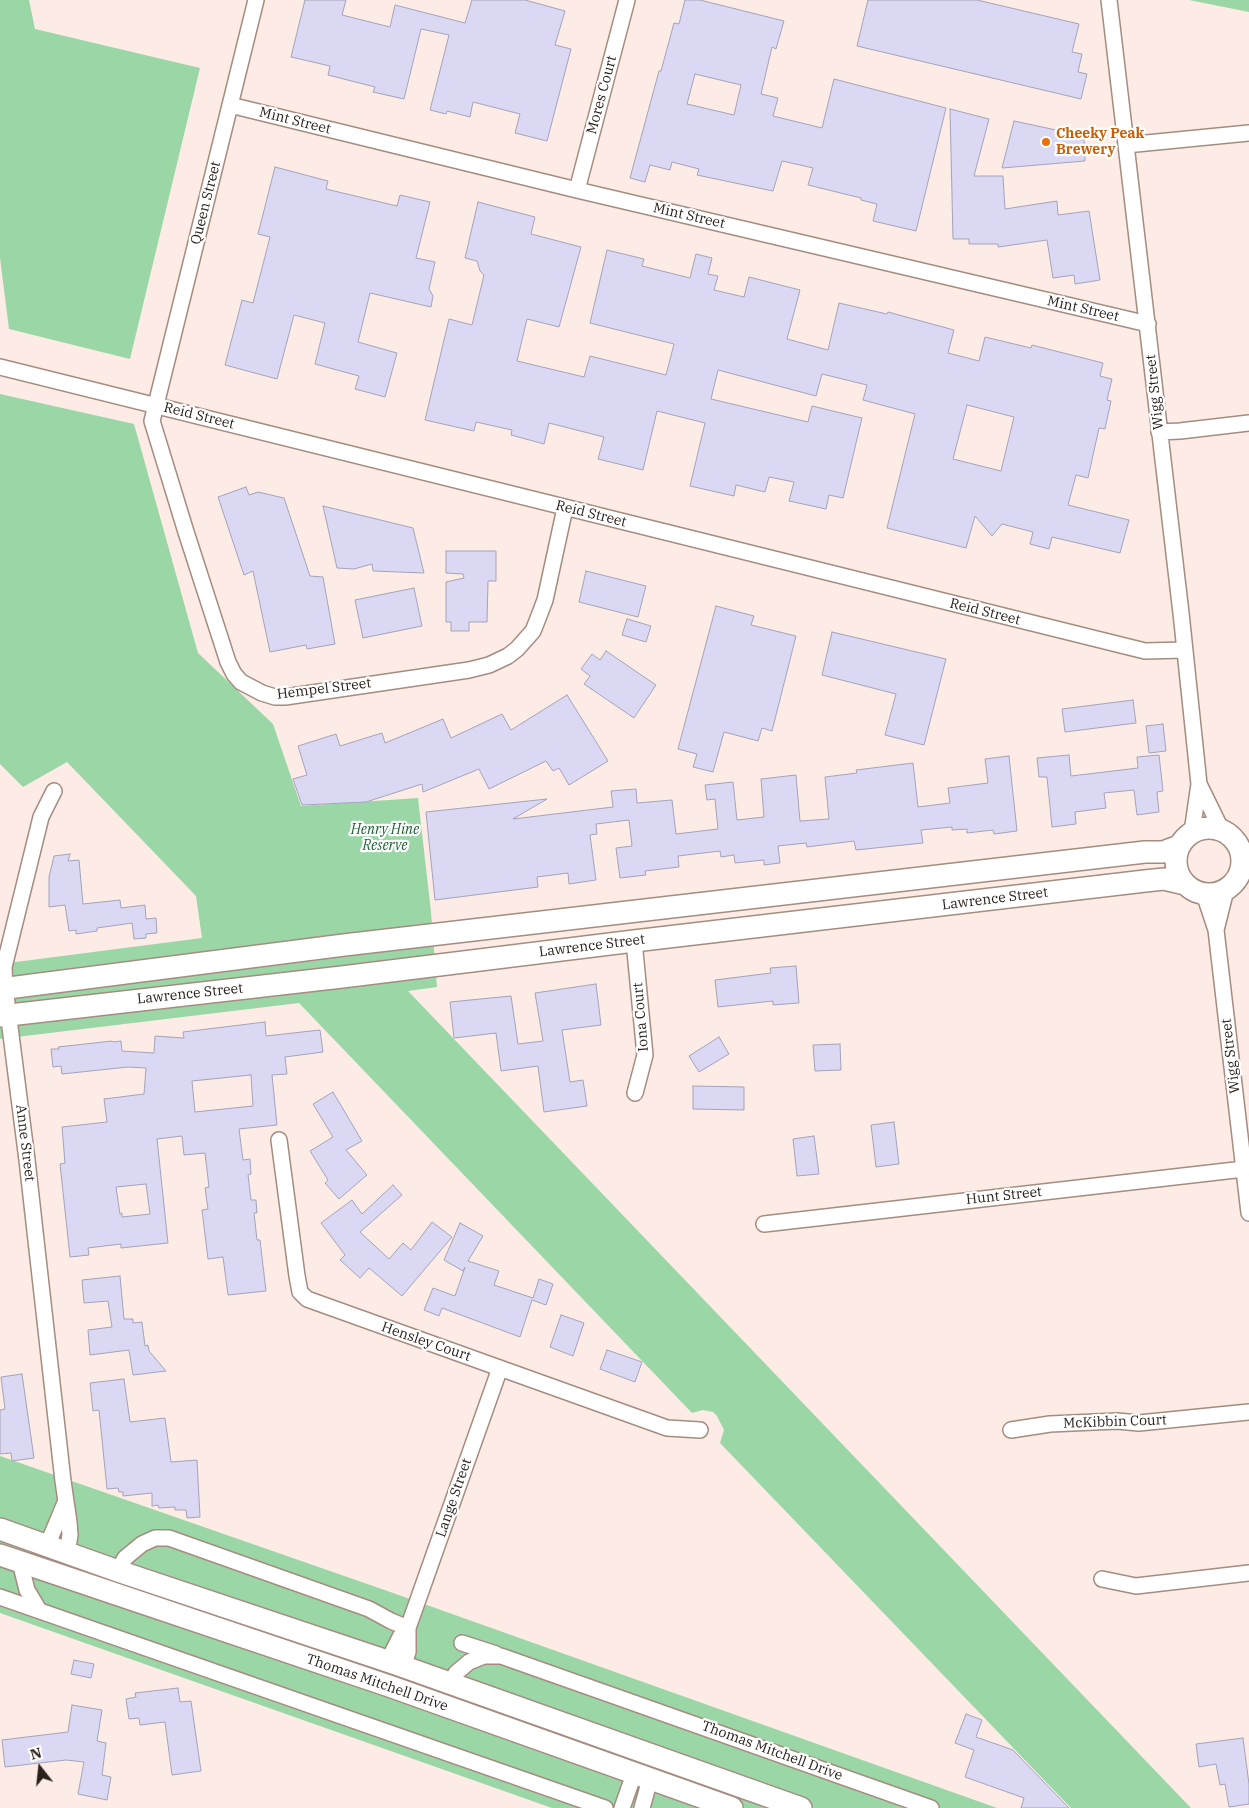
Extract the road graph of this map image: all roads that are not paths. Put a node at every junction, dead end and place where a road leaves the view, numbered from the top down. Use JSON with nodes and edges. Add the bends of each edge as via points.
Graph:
{"nodes":[{"id":1,"x":256,"y":0,"type":"edge"},
{"id":2,"x":627,"y":0,"type":"edge"},
{"id":3,"x":1109,"y":0,"type":"edge"},
{"id":4,"x":230,"y":105,"type":"junction"},
{"id":5,"x":1249,"y":133,"type":"edge"},
{"id":6,"x":1126,"y":145,"type":"junction"},
{"id":7,"x":577,"y":190,"type":"junction"},
{"id":8,"x":1148,"y":324,"type":"junction"},
{"id":9,"x":0,"y":367,"type":"edge"},
{"id":10,"x":157,"y":405,"type":"junction"},
{"id":11,"x":1249,"y":424,"type":"edge"},
{"id":12,"x":1159,"y":432,"type":"junction"},
{"id":13,"x":565,"y":508,"type":"junction"},
{"id":14,"x":1184,"y":650,"type":"junction"},
{"id":15,"x":1199,"y":784,"type":"junction"},
{"id":16,"x":54,"y":791,"type":"dead end"},
{"id":17,"x":1235,"y":837,"type":"edge"},
{"id":18,"x":1186,"y":839,"type":"junction"},
{"id":19,"x":908,"y":880,"type":"junction"},
{"id":20,"x":1238,"y":880,"type":"edge"},
{"id":21,"x":1184,"y":884,"type":"junction"},
{"id":22,"x":1204,"y":894,"type":"junction"},
{"id":23,"x":912,"y":908,"type":"junction"},
{"id":24,"x":630,"y":912,"type":"junction"},
{"id":25,"x":1216,"y":930,"type":"junction"},
{"id":26,"x":634,"y":941,"type":"junction"},
{"id":27,"x":270,"y":954,"type":"junction"},
{"id":28,"x":274,"y":984,"type":"junction"},
{"id":29,"x":2,"y":988,"type":"edge"},
{"id":30,"x":4,"y":1015,"type":"edge"},
{"id":31,"x":635,"y":1093,"type":"dead end"},
{"id":32,"x":279,"y":1140,"type":"dead end"},
{"id":33,"x":1244,"y":1169,"type":"junction"},
{"id":34,"x":1249,"y":1213,"type":"edge"},
{"id":35,"x":764,"y":1224,"type":"dead end"},
{"id":36,"x":500,"y":1368,"type":"junction"},
{"id":37,"x":1249,"y":1412,"type":"edge"},
{"id":38,"x":700,"y":1430,"type":"dead end"},
{"id":39,"x":1011,"y":1430,"type":"dead end"},
{"id":40,"x":66,"y":1502,"type":"junction"},
{"id":41,"x":0,"y":1530,"type":"edge"},
{"id":42,"x":47,"y":1546,"type":"junction"},
{"id":43,"x":67,"y":1553,"type":"junction"},
{"id":44,"x":0,"y":1555,"type":"edge"},
{"id":45,"x":20,"y":1562,"type":"junction"},
{"id":46,"x":118,"y":1571,"type":"junction"},
{"id":47,"x":48,"y":1572,"type":"junction"},
{"id":48,"x":1249,"y":1574,"type":"edge"},
{"id":49,"x":1102,"y":1579,"type":"dead end"},
{"id":50,"x":109,"y":1592,"type":"junction"},
{"id":51,"x":0,"y":1597,"type":"edge"},
{"id":52,"x":39,"y":1610,"type":"junction"},
{"id":53,"x":408,"y":1628,"type":"junction"},
{"id":54,"x":462,"y":1643,"type":"dead end"},
{"id":55,"x":501,"y":1656,"type":"junction"},
{"id":56,"x":395,"y":1664,"type":"junction"},
{"id":57,"x":450,"y":1683,"type":"junction"},
{"id":58,"x":388,"y":1686,"type":"junction"},
{"id":59,"x":459,"y":1711,"type":"junction"},
{"id":60,"x":649,"y":1754,"type":"junction"},
{"id":61,"x":642,"y":1776,"type":"junction"},
{"id":62,"x":605,"y":1808,"type":"edge"},
{"id":63,"x":622,"y":1808,"type":"edge"},
{"id":64,"x":642,"y":1808,"type":"edge"},
{"id":65,"x":732,"y":1808,"type":"edge"},
{"id":66,"x":801,"y":1808,"type":"edge"},
{"id":67,"x":931,"y":1808,"type":"edge"}],
"edges":[{"from":1,"to":4,"type":"street","name":"Queen Street"},
{"from":2,"to":7,"type":"street","name":"Mores Court"},
{"from":3,"to":6,"type":"street","name":"Wigg Street"},
{"from":4,"to":7,"type":"street","name":"Mint Street"},
{"from":4,"to":10,"type":"street","name":"Queen Street"},
{"from":5,"to":6,"type":"street"},
{"from":6,"to":8,"type":"street","name":"Wigg Street"},
{"from":7,"to":8,"type":"street","name":"Mint Street"},
{"from":8,"to":12,"type":"street","name":"Wigg Street"},
{"from":9,"to":10,"type":"street","name":"Reid Street"},
{"from":10,"to":13,"type":"street","name":"Reid Street"},
{"from":10,"to":13,"type":"street","name":"Hempel Street","via":[[152,422],[228,662],[241,682],[262,694],[285,697],[470,670],[508,656],[533,631],[537,621],[545,600]]},
{"from":11,"to":12,"type":"street"},
{"from":12,"to":14,"type":"street","name":"Wigg Street"},
{"from":13,"to":14,"type":"street","name":"Reid Street","via":[[1145,651]]},
{"from":14,"to":15,"type":"street","name":"Wigg Street"},
{"from":15,"to":17,"type":"street","name":"Wigg Street"},
{"from":15,"to":18,"type":"street","name":"Wigg Street"},
{"from":16,"to":29,"type":"street","name":"Anne Street","via":[[41,817],[27,867],[5,960]]},
{"from":17,"to":18,"type":"street","via":[[1211,827],[1201,828]]},
{"from":17,"to":20,"type":"street","via":[[1243,859]]},
{"from":18,"to":19,"type":"street","name":"Lawrence Street","via":[[1163,852]]},
{"from":18,"to":21,"type":"street","via":[[1176,856],[1176,866]]},
{"from":19,"to":23,"type":"street"},
{"from":19,"to":24,"type":"street","name":"Lawrence Street"},
{"from":20,"to":22,"type":"street","via":[[1215,894]]},
{"from":20,"to":25,"type":"street","name":"Wigg Street"},
{"from":21,"to":22,"type":"street"},
{"from":21,"to":23,"type":"street","name":"Lawrence Street","via":[[1164,879]]},
{"from":22,"to":25,"type":"street","name":"Wigg Street"},
{"from":23,"to":26,"type":"street","name":"Lawrence Street"},
{"from":24,"to":26,"type":"street"},
{"from":24,"to":27,"type":"street","name":"Lawrence Street"},
{"from":25,"to":33,"type":"street","name":"Wigg Street"},
{"from":26,"to":28,"type":"street","name":"Lawrence Street"},
{"from":26,"to":31,"type":"street","name":"Iona Court","via":[[645,1055]]},
{"from":27,"to":28,"type":"street"},
{"from":27,"to":29,"type":"street","name":"Lawrence Street"},
{"from":28,"to":30,"type":"street","name":"Lawrence Street"},
{"from":29,"to":30,"type":"street","name":"Anne Street"},
{"from":30,"to":40,"type":"street","name":"Anne Street","via":[[27,1160]]},
{"from":32,"to":36,"type":"street","name":"Hensley Court","via":[[296,1276],[303,1296],[314,1303]]},
{"from":33,"to":34,"type":"street","name":"Wigg Street"},
{"from":33,"to":35,"type":"street","name":"Hunt Street"},
{"from":36,"to":38,"type":"street","name":"Hensley Court","via":[[668,1428]]},
{"from":36,"to":53,"type":"street","name":"Lange Street"},
{"from":37,"to":39,"type":"street","name":"McKibbin Court","via":[[1139,1423],[1117,1420],[1050,1424]]},
{"from":40,"to":42,"type":"street","name":"Anne Street"},
{"from":40,"to":43,"type":"street","name":"Anne Street","via":[[70,1529]]},
{"from":41,"to":42,"type":"street","name":"Thomas Mitchell Drive"},
{"from":42,"to":43,"type":"street","name":"Thomas Mitchell Drive"},
{"from":42,"to":47,"type":"street"},
{"from":43,"to":46,"type":"street","name":"Thomas Mitchell Drive"},
{"from":43,"to":47,"type":"street"},
{"from":44,"to":45,"type":"street","name":"Thomas Mitchell Drive"},
{"from":45,"to":47,"type":"street","name":"Thomas Mitchell Drive"},
{"from":45,"to":52,"type":"street","via":[[27,1590]]},
{"from":46,"to":50,"type":"street"},
{"from":46,"to":53,"type":"street","via":[[130,1553],[151,1539],[175,1540],[369,1609]]},
{"from":46,"to":56,"type":"street","name":"Thomas Mitchell Drive"},
{"from":47,"to":50,"type":"street","name":"Thomas Mitchell Drive"},
{"from":48,"to":49,"type":"street","via":[[1136,1586]]},
{"from":50,"to":58,"type":"street","name":"Thomas Mitchell Drive"},
{"from":51,"to":52,"type":"street"},
{"from":52,"to":62,"type":"street"},
{"from":53,"to":56,"type":"street","name":"Lange Street","via":[[400,1637]]},
{"from":54,"to":55,"type":"street"},
{"from":55,"to":57,"type":"street","name":"Thomas Mitchell Drive","via":[[484,1656],[469,1662]]},
{"from":55,"to":67,"type":"street","name":"Thomas Mitchell Drive"},
{"from":56,"to":57,"type":"street","name":"Thomas Mitchell Drive"},
{"from":56,"to":58,"type":"street"},
{"from":57,"to":59,"type":"street"},
{"from":57,"to":60,"type":"street","name":"Thomas Mitchell Drive"},
{"from":58,"to":59,"type":"street","name":"Thomas Mitchell Drive"},
{"from":59,"to":61,"type":"street","name":"Thomas Mitchell Drive"},
{"from":60,"to":61,"type":"street"},
{"from":60,"to":66,"type":"street","name":"Thomas Mitchell Drive"},
{"from":61,"to":63,"type":"street"},
{"from":61,"to":64,"type":"street"},
{"from":61,"to":65,"type":"street","name":"Thomas Mitchell Drive"}]}
